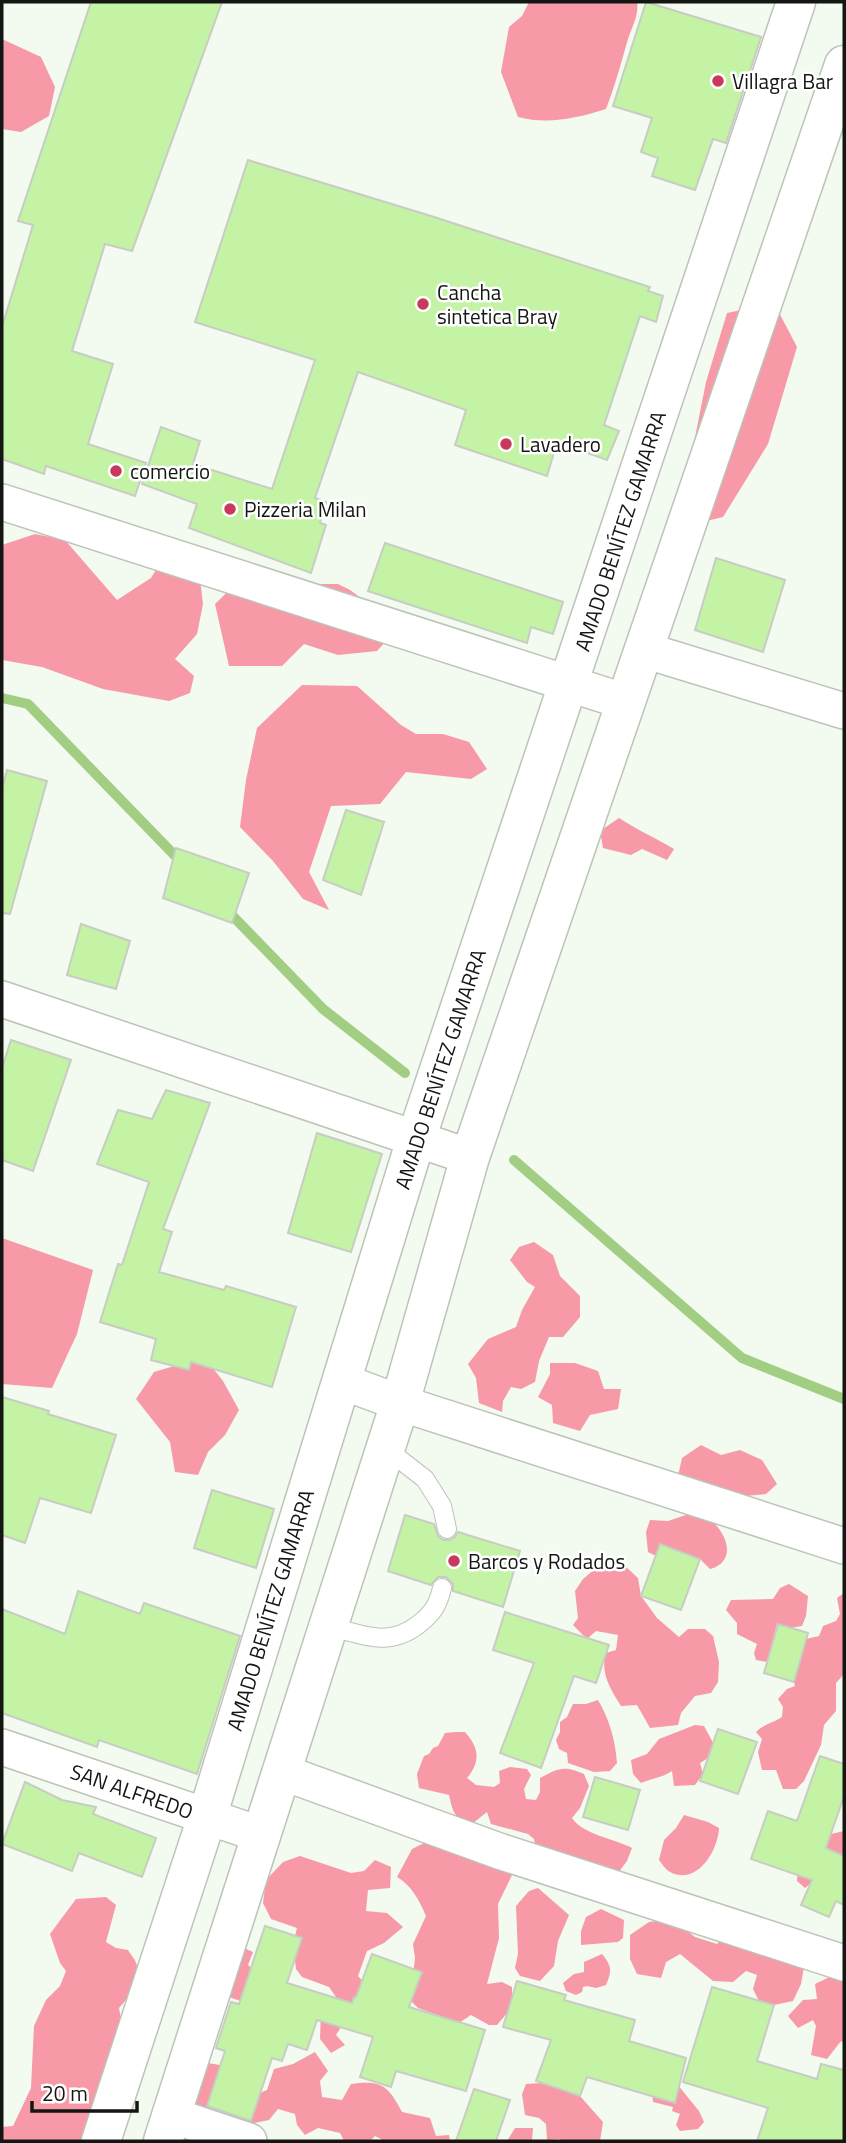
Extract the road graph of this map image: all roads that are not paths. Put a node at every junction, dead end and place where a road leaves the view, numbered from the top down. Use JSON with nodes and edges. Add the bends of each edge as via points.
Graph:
{"nodes":[{"id":1,"x":796,"y":2,"type":"edge"},
{"id":2,"x":844,"y":65,"type":"edge"},
{"id":3,"x":2,"y":502,"type":"edge"},
{"id":4,"x":644,"y":650,"type":"junction"},
{"id":5,"x":569,"y":684,"type":"junction"},
{"id":6,"x":626,"y":702,"type":"junction"},
{"id":7,"x":844,"y":711,"type":"edge"},
{"id":8,"x":2,"y":999,"type":"edge"},
{"id":9,"x":416,"y":1139,"type":"junction"},
{"id":10,"x":470,"y":1157,"type":"junction"},
{"id":11,"x":341,"y":1381,"type":"junction"},
{"id":12,"x":400,"y":1403,"type":"junction"},
{"id":13,"x":385,"y":1448,"type":"junction"},
{"id":14,"x":447,"y":1529,"type":"dead end"},
{"id":15,"x":844,"y":1546,"type":"edge"},
{"id":16,"x":442,"y":1588,"type":"dead end"},
{"id":17,"x":271,"y":1608,"type":"junction"},
{"id":18,"x":329,"y":1626,"type":"junction"},
{"id":19,"x":2,"y":1748,"type":"edge"},
{"id":20,"x":282,"y":1772,"type":"junction"},
{"id":21,"x":207,"y":1817,"type":"junction"},
{"id":22,"x":262,"y":1835,"type":"junction"},
{"id":23,"x":844,"y":1963,"type":"edge"},
{"id":24,"x":167,"y":2128,"type":"edge"},
{"id":25,"x":102,"y":2141,"type":"edge"},
{"id":26,"x":250,"y":2141,"type":"edge"}],
"edges":[{"from":1,"to":5,"type":"main road","name":"AMADO BENÍTEZ GAMARRA"},
{"from":2,"to":4,"type":"main road"},
{"from":3,"to":5,"type":"street"},
{"from":4,"to":6,"type":"main road"},
{"from":4,"to":7,"type":"street"},
{"from":5,"to":6,"type":"street"},
{"from":5,"to":9,"type":"main road","name":"AMADO BENÍTEZ GAMARRA"},
{"from":6,"to":10,"type":"main road"},
{"from":8,"to":9,"type":"street"},
{"from":9,"to":10,"type":"street"},
{"from":9,"to":11,"type":"main road","name":"AMADO BENÍTEZ GAMARRA"},
{"from":10,"to":12,"type":"main road"},
{"from":11,"to":12,"type":"street"},
{"from":11,"to":17,"type":"main road","name":"AMADO BENÍTEZ GAMARRA"},
{"from":12,"to":13,"type":"main road"},
{"from":12,"to":15,"type":"street"},
{"from":13,"to":14,"type":"lane","via":[[425,1479],[442,1506]]},
{"from":13,"to":18,"type":"main road"},
{"from":16,"to":18,"type":"lane","via":[[438,1605],[406,1634],[373,1637]]},
{"from":17,"to":18,"type":"main road"},
{"from":17,"to":21,"type":"main road","name":"AMADO BENÍTEZ GAMARRA"},
{"from":18,"to":20,"type":"main road"},
{"from":19,"to":21,"type":"street","name":"SAN ALFREDO"},
{"from":20,"to":22,"type":"main road"},
{"from":20,"to":23,"type":"street","via":[[499,1851]]},
{"from":21,"to":22,"type":"street","name":"SAN ALFREDO"},
{"from":21,"to":25,"type":"main road","name":"AMADO BENÍTEZ GAMARRA"},
{"from":22,"to":24,"type":"main road"},
{"from":24,"to":26,"type":"street"}]}
